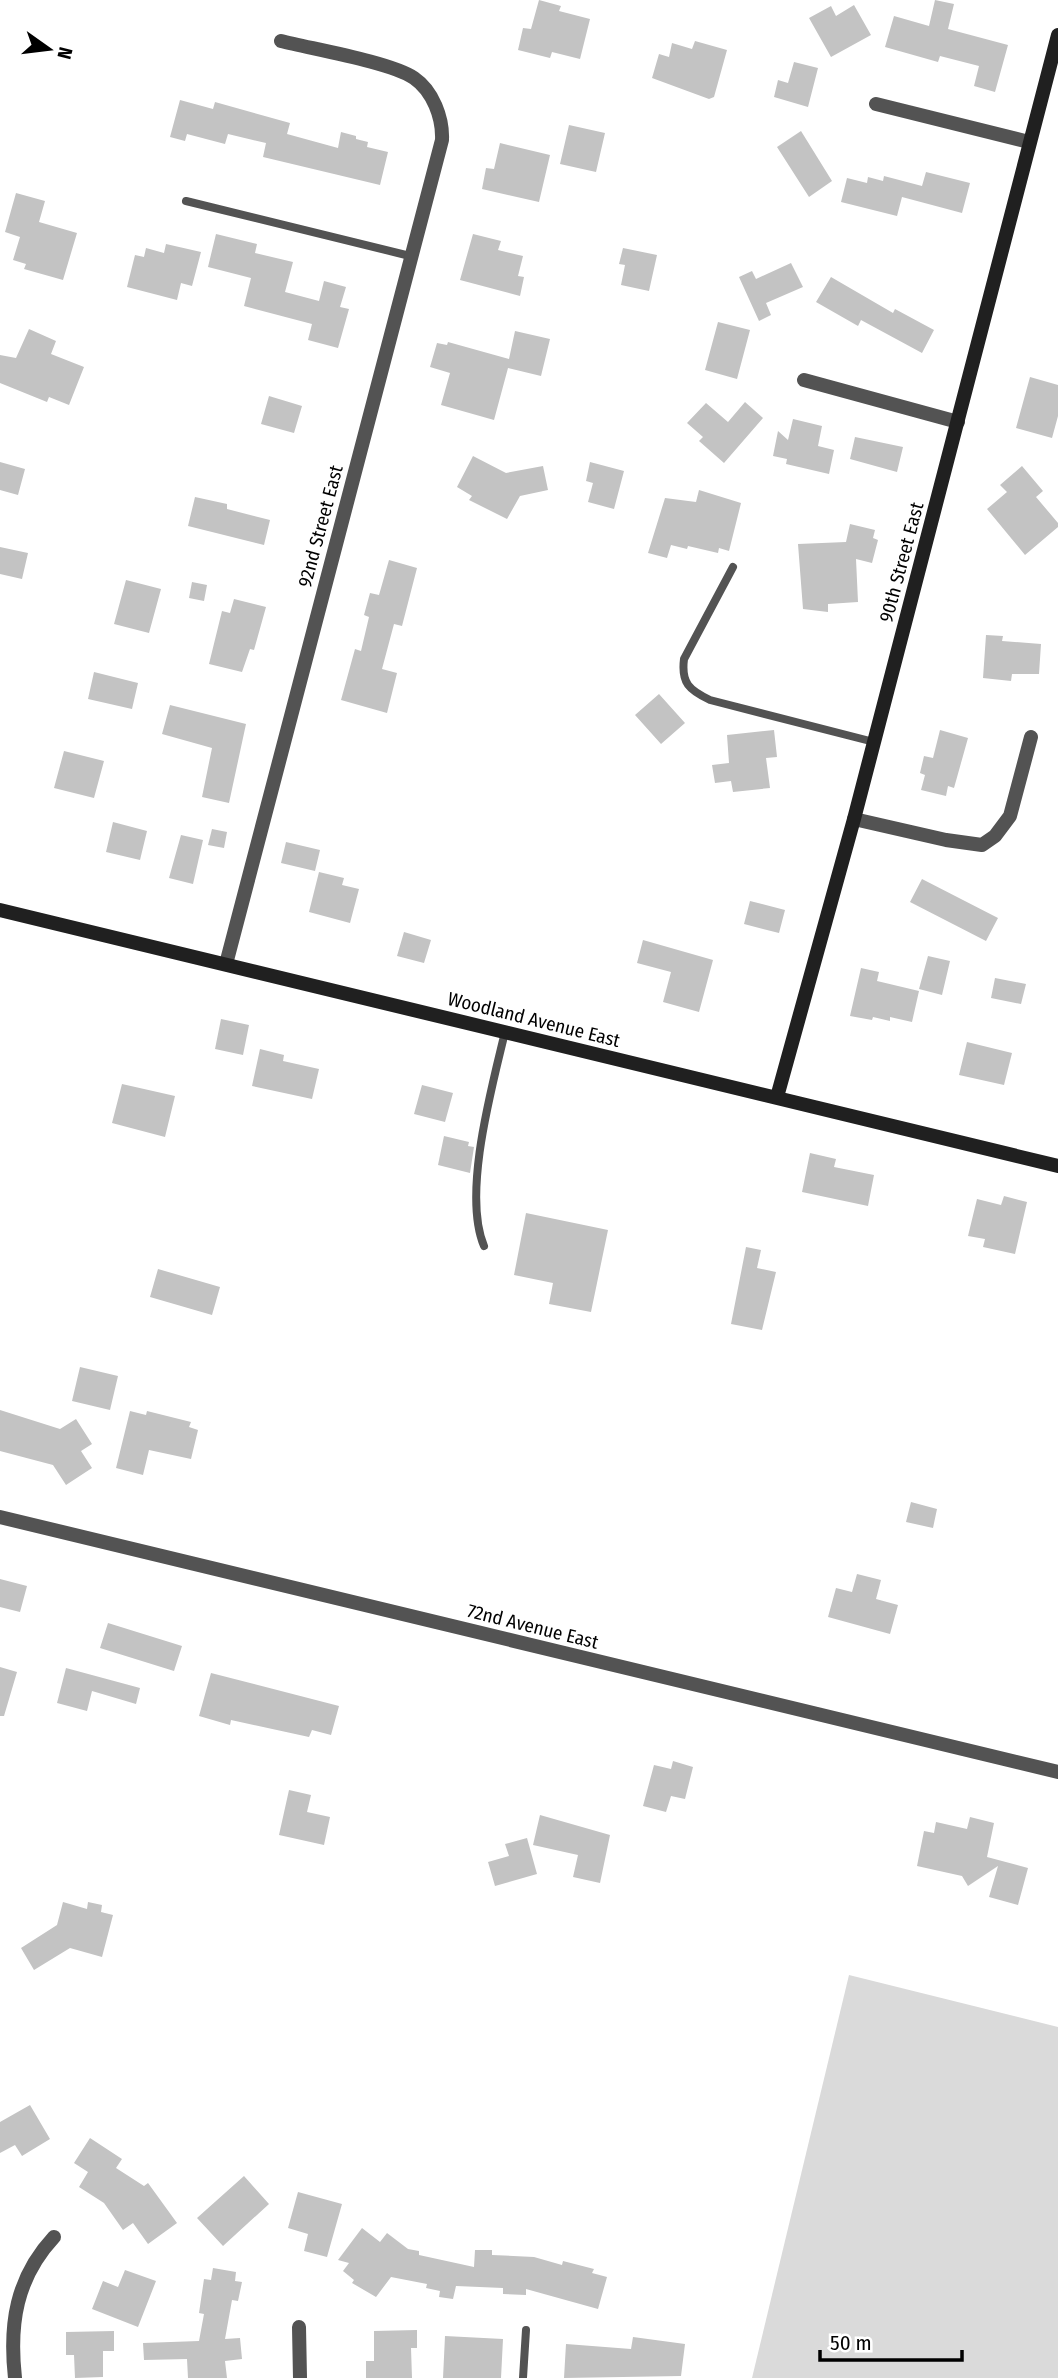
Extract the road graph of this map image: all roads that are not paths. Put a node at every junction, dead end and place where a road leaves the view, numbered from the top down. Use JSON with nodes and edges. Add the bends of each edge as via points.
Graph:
{"nodes":[{"id":1,"x":1058,"y":35,"type":"edge"},
{"id":2,"x":281,"y":41,"type":"dead end"},
{"id":3,"x":876,"y":104,"type":"dead end"},
{"id":4,"x":1029,"y":142,"type":"junction"},
{"id":5,"x":186,"y":201,"type":"dead end"},
{"id":6,"x":410,"y":256,"type":"junction"},
{"id":7,"x":804,"y":380,"type":"dead end"},
{"id":8,"x":958,"y":422,"type":"junction"},
{"id":9,"x":733,"y":568,"type":"dead end"},
{"id":10,"x":1031,"y":737,"type":"dead end"},
{"id":11,"x":874,"y":742,"type":"junction"},
{"id":12,"x":854,"y":819,"type":"junction"},
{"id":13,"x":0,"y":910,"type":"edge"},
{"id":14,"x":226,"y":964,"type":"junction"},
{"id":15,"x":505,"y":1032,"type":"junction"},
{"id":16,"x":777,"y":1097,"type":"junction"},
{"id":17,"x":1058,"y":1166,"type":"edge"},
{"id":18,"x":485,"y":1246,"type":"dead end"},
{"id":19,"x":0,"y":1517,"type":"edge"},
{"id":20,"x":1058,"y":1772,"type":"edge"},
{"id":21,"x":54,"y":2237,"type":"dead end"},
{"id":22,"x":299,"y":2326,"type":"dead end"},
{"id":23,"x":526,"y":2330,"type":"dead end"},
{"id":24,"x":15,"y":2378,"type":"edge"},
{"id":25,"x":300,"y":2378,"type":"edge"},
{"id":26,"x":523,"y":2378,"type":"edge"}],
"edges":[{"from":1,"to":4,"type":"street","name":"90th Street East"},
{"from":2,"to":6,"type":"street","name":"92nd Street East","via":[[407,74],[432,99],[442,140]]},
{"from":3,"to":4,"type":"street"},
{"from":4,"to":8,"type":"street","name":"90th Street East"},
{"from":5,"to":6,"type":"lane"},
{"from":6,"to":14,"type":"street","name":"92nd Street East"},
{"from":7,"to":8,"type":"street"},
{"from":8,"to":11,"type":"street","name":"90th Street East"},
{"from":9,"to":11,"type":"lane","via":[[684,659],[682,675],[690,690],[710,700]]},
{"from":10,"to":12,"type":"street","via":[[1010,816],[982,845]]},
{"from":11,"to":12,"type":"street","name":"90th Street East"},
{"from":12,"to":16,"type":"street","name":"90th Street East"},
{"from":13,"to":14,"type":"street","name":"Woodland Avenue East"},
{"from":14,"to":15,"type":"street","name":"Woodland Avenue East"},
{"from":15,"to":16,"type":"street","name":"Woodland Avenue East"},
{"from":15,"to":18,"type":"lane","via":[[476,1189],[477,1229]]},
{"from":16,"to":17,"type":"street","name":"Woodland Avenue East"},
{"from":19,"to":20,"type":"street","name":"72nd Avenue East"},
{"from":21,"to":24,"type":"street","via":[[26,2272],[12,2327]]},
{"from":22,"to":25,"type":"street"},
{"from":23,"to":26,"type":"lane"}]}
